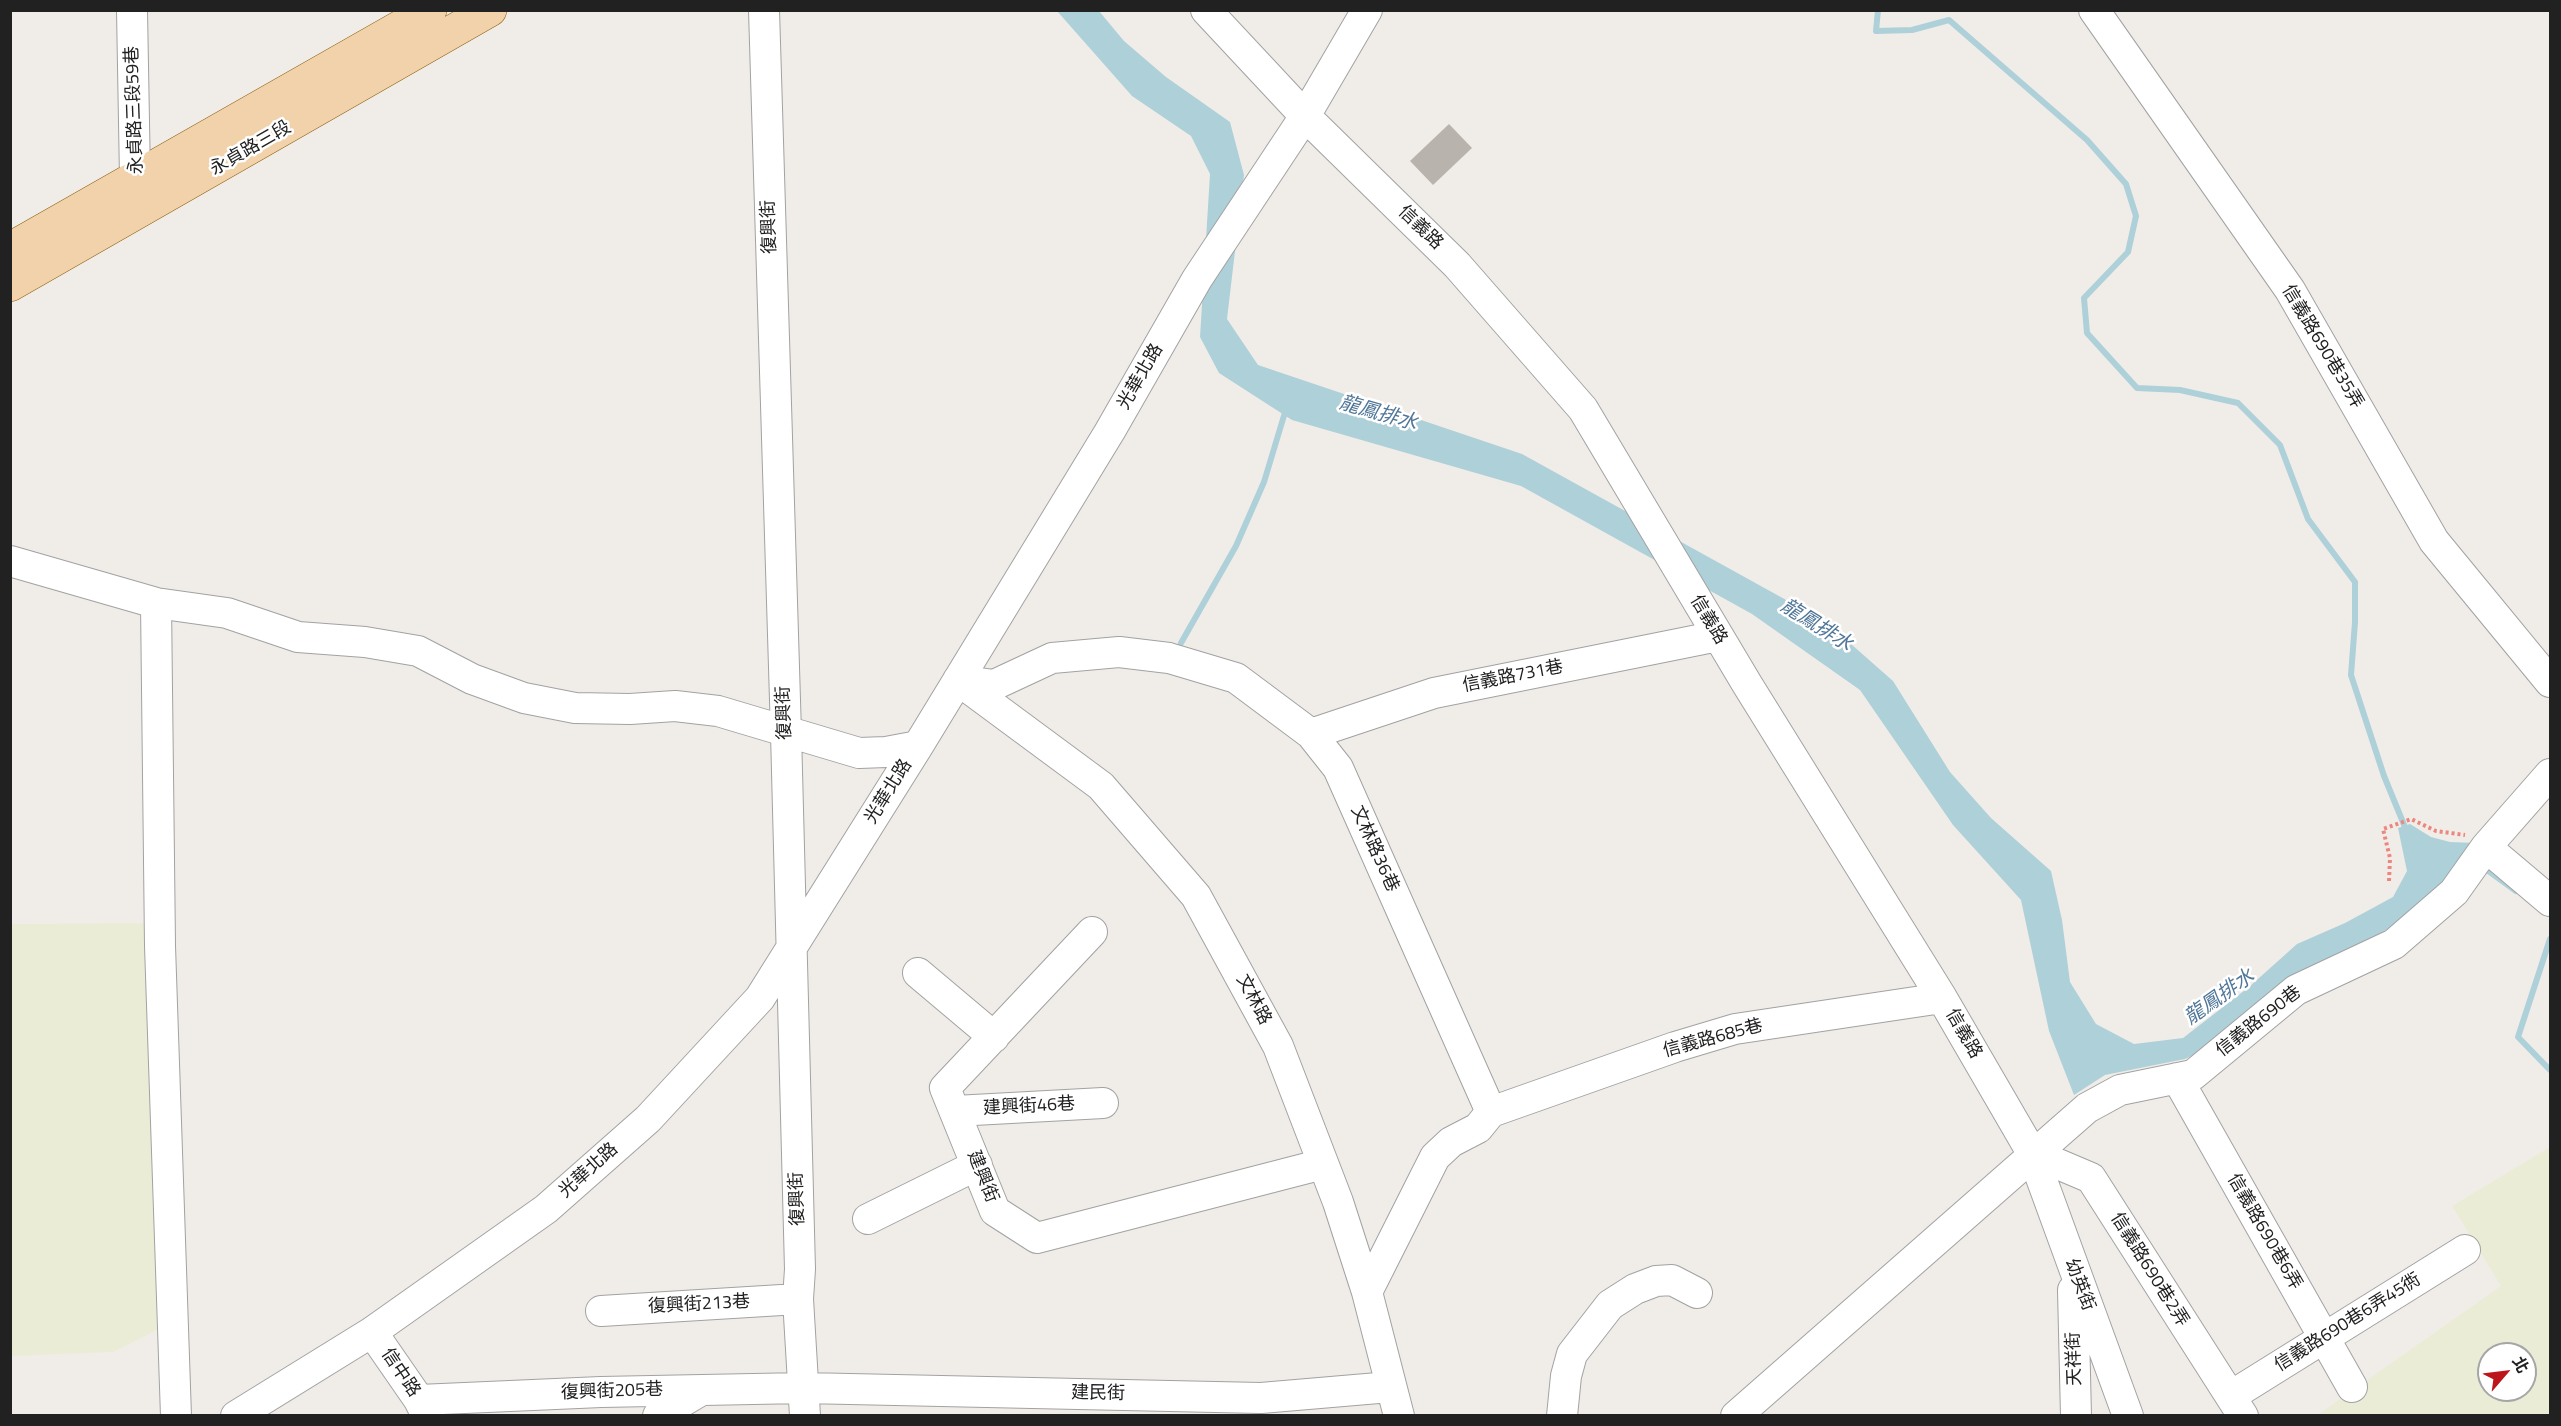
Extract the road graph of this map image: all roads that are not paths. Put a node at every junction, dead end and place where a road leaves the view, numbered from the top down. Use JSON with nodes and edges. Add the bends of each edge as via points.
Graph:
{"nodes":[{"id":1,"x":132,"y":10,"type":"edge"},
{"id":2,"x":430,"y":10,"type":"edge"},
{"id":3,"x":490,"y":10,"type":"edge"},
{"id":4,"x":764,"y":10,"type":"edge"},
{"id":5,"x":1206,"y":10,"type":"edge"},
{"id":6,"x":1367,"y":10,"type":"edge"},
{"id":7,"x":2094,"y":10,"type":"edge"},
{"id":8,"x":1305,"y":116,"type":"junction"},
{"id":9,"x":135,"y":178,"type":"junction"},
{"id":10,"x":149,"y":207,"type":"junction"},
{"id":11,"x":10,"y":249,"type":"edge"},
{"id":12,"x":10,"y":285,"type":"edge"},
{"id":13,"x":10,"y":561,"type":"edge"},
{"id":14,"x":156,"y":603,"type":"junction"},
{"id":15,"x":1718,"y":636,"type":"junction"},
{"id":16,"x":958,"y":681,"type":"junction"},
{"id":17,"x":2550,"y":682,"type":"edge"},
{"id":18,"x":786,"y":733,"type":"junction"},
{"id":19,"x":1311,"y":734,"type":"junction"},
{"id":20,"x":918,"y":746,"type":"junction"},
{"id":21,"x":2550,"y":774,"type":"edge"},
{"id":22,"x":2479,"y":857,"type":"junction"},
{"id":23,"x":2550,"y":901,"type":"edge"},
{"id":24,"x":1092,"y":932,"type":"dead end"},
{"id":25,"x":790,"y":949,"type":"junction"},
{"id":26,"x":918,"y":972,"type":"dead end"},
{"id":27,"x":1942,"y":998,"type":"junction"},
{"id":28,"x":994,"y":1037,"type":"junction"},
{"id":29,"x":2177,"y":1078,"type":"junction"},
{"id":30,"x":1103,"y":1103,"type":"dead end"},
{"id":31,"x":955,"y":1111,"type":"junction"},
{"id":32,"x":1491,"y":1112,"type":"junction"},
{"id":33,"x":2032,"y":1153,"type":"junction"},
{"id":34,"x":1323,"y":1164,"type":"junction"},
{"id":35,"x":977,"y":1166,"type":"junction"},
{"id":36,"x":868,"y":1219,"type":"dead end"},
{"id":37,"x":2465,"y":1250,"type":"dead end"},
{"id":38,"x":2072,"y":1268,"type":"junction"},
{"id":39,"x":1367,"y":1292,"type":"junction"},
{"id":40,"x":1697,"y":1293,"type":"dead end"},
{"id":41,"x":798,"y":1299,"type":"junction"},
{"id":42,"x":601,"y":1311,"type":"dead end"},
{"id":43,"x":372,"y":1332,"type":"junction"},
{"id":44,"x":2325,"y":1338,"type":"junction"},
{"id":45,"x":1390,"y":1387,"type":"junction"},
{"id":46,"x":2352,"y":1387,"type":"dead end"},
{"id":47,"x":702,"y":1390,"type":"junction"},
{"id":48,"x":804,"y":1402,"type":"edge"},
{"id":49,"x":2237,"y":1406,"type":"edge"},
{"id":50,"x":1261,"y":1407,"type":"edge"},
{"id":51,"x":423,"y":1408,"type":"edge"},
{"id":52,"x":176,"y":1416,"type":"edge"},
{"id":53,"x":236,"y":1416,"type":"edge"},
{"id":54,"x":658,"y":1416,"type":"edge"},
{"id":55,"x":1399,"y":1416,"type":"edge"},
{"id":56,"x":1562,"y":1416,"type":"edge"},
{"id":57,"x":1736,"y":1416,"type":"edge"},
{"id":58,"x":2076,"y":1416,"type":"edge"},
{"id":59,"x":2128,"y":1416,"type":"edge"}],
"edges":[{"from":1,"to":9,"type":"street","name":"永貞路三段59巷"},
{"from":2,"to":9,"type":"main road","name":"永貞路三段"},
{"from":3,"to":10,"type":"main road","name":"永貞路三段"},
{"from":4,"to":18,"type":"street","name":"復興街"},
{"from":5,"to":8,"type":"street","name":"信義路"},
{"from":6,"to":8,"type":"street","name":"光華北路"},
{"from":7,"to":17,"type":"street","name":"信義路690巷35弄","via":[[2290,290],[2434,541]]},
{"from":8,"to":15,"type":"street","name":"信義路","via":[[1457,265],[1583,409]]},
{"from":8,"to":16,"type":"street","name":"光華北路","via":[[1197,279]]},
{"from":9,"to":10,"type":"street","name":"永貞路三段59巷"},
{"from":9,"to":11,"type":"main road","name":"永貞路三段"},
{"from":10,"to":12,"type":"main road","name":"永貞路三段"},
{"from":13,"to":14,"type":"street"},
{"from":14,"to":18,"type":"street","via":[[227,613],[298,637],[418,651],[472,679],[524,698],[575,708],[630,710],[675,706],[718,711]]},
{"from":14,"to":52,"type":"street","via":[[160,946]]},
{"from":15,"to":19,"type":"street","name":"信義路731巷","via":[[1434,693]]},
{"from":15,"to":27,"type":"street","name":"信義路"},
{"from":16,"to":19,"type":"street","name":"文林路36巷","via":[[994,685],[1052,658],[1119,652],[1169,658],[1236,678]]},
{"from":16,"to":20,"type":"street","name":"光華北路"},
{"from":16,"to":34,"type":"street","name":"文林路","via":[[1101,786],[1196,896],[1278,1046]]},
{"from":18,"to":20,"type":"street","via":[[859,753]]},
{"from":18,"to":25,"type":"street","name":"復興街"},
{"from":19,"to":32,"type":"street","name":"文林路36巷","via":[[1338,768]]},
{"from":20,"to":25,"type":"street","name":"光華北路"},
{"from":21,"to":22,"type":"street","name":"信義路690巷"},
{"from":22,"to":23,"type":"street"},
{"from":22,"to":29,"type":"street","name":"信義路690巷","via":[[2454,892],[2394,944],[2296,990],[2193,1075]]},
{"from":24,"to":28,"type":"street","name":"建興街"},
{"from":25,"to":41,"type":"street","name":"復興街"},
{"from":25,"to":43,"type":"street","name":"光華北路","via":[[760,998],[648,1119],[546,1209]]},
{"from":26,"to":28,"type":"street"},
{"from":27,"to":32,"type":"street","name":"信義路685巷","via":[[1735,1029]]},
{"from":27,"to":33,"type":"street","name":"信義路"},
{"from":28,"to":31,"type":"street","name":"建興街","via":[[945,1088]]},
{"from":29,"to":33,"type":"street","name":"信義路690巷","via":[[2120,1090],[2087,1108]]},
{"from":29,"to":44,"type":"street","name":"信義路690巷6弄"},
{"from":30,"to":31,"type":"street","name":"建興街46巷"},
{"from":31,"to":35,"type":"street","name":"建興街"},
{"from":32,"to":39,"type":"street","via":[[1478,1128],[1451,1142],[1435,1157]]},
{"from":33,"to":38,"type":"street","name":"幼英街"},
{"from":33,"to":49,"type":"street","name":"信義路690巷2弄","via":[[2091,1178]]},
{"from":33,"to":57,"type":"street"},
{"from":34,"to":35,"type":"street","name":"建興街","via":[[1037,1238],[995,1210]]},
{"from":34,"to":39,"type":"street","name":"文林路"},
{"from":35,"to":36,"type":"street"},
{"from":37,"to":44,"type":"street","name":"信義路690巷6弄45衖"},
{"from":38,"to":58,"type":"street","name":"天祥街"},
{"from":38,"to":59,"type":"street","name":"幼英街"},
{"from":39,"to":45,"type":"street","name":"文林路"},
{"from":40,"to":56,"type":"street","via":[[1672,1280],[1656,1281],[1610,1305],[1572,1354]]},
{"from":41,"to":42,"type":"street","name":"復興街213巷"},
{"from":41,"to":48,"type":"street","name":"復興街"},
{"from":43,"to":51,"type":"street","name":"信中路"},
{"from":43,"to":53,"type":"street","name":"光華北路"},
{"from":44,"to":46,"type":"street","name":"信義路690巷6弄"},
{"from":44,"to":49,"type":"street","name":"信義路690巷6弄45衖"},
{"from":45,"to":50,"type":"street","name":"建民街"},
{"from":45,"to":55,"type":"street","name":"文林路"},
{"from":47,"to":48,"type":"street","name":"復興街205巷"},
{"from":47,"to":51,"type":"street","name":"復興街205巷"},
{"from":47,"to":54,"type":"street"},
{"from":48,"to":50,"type":"street","name":"建民街"}]}
